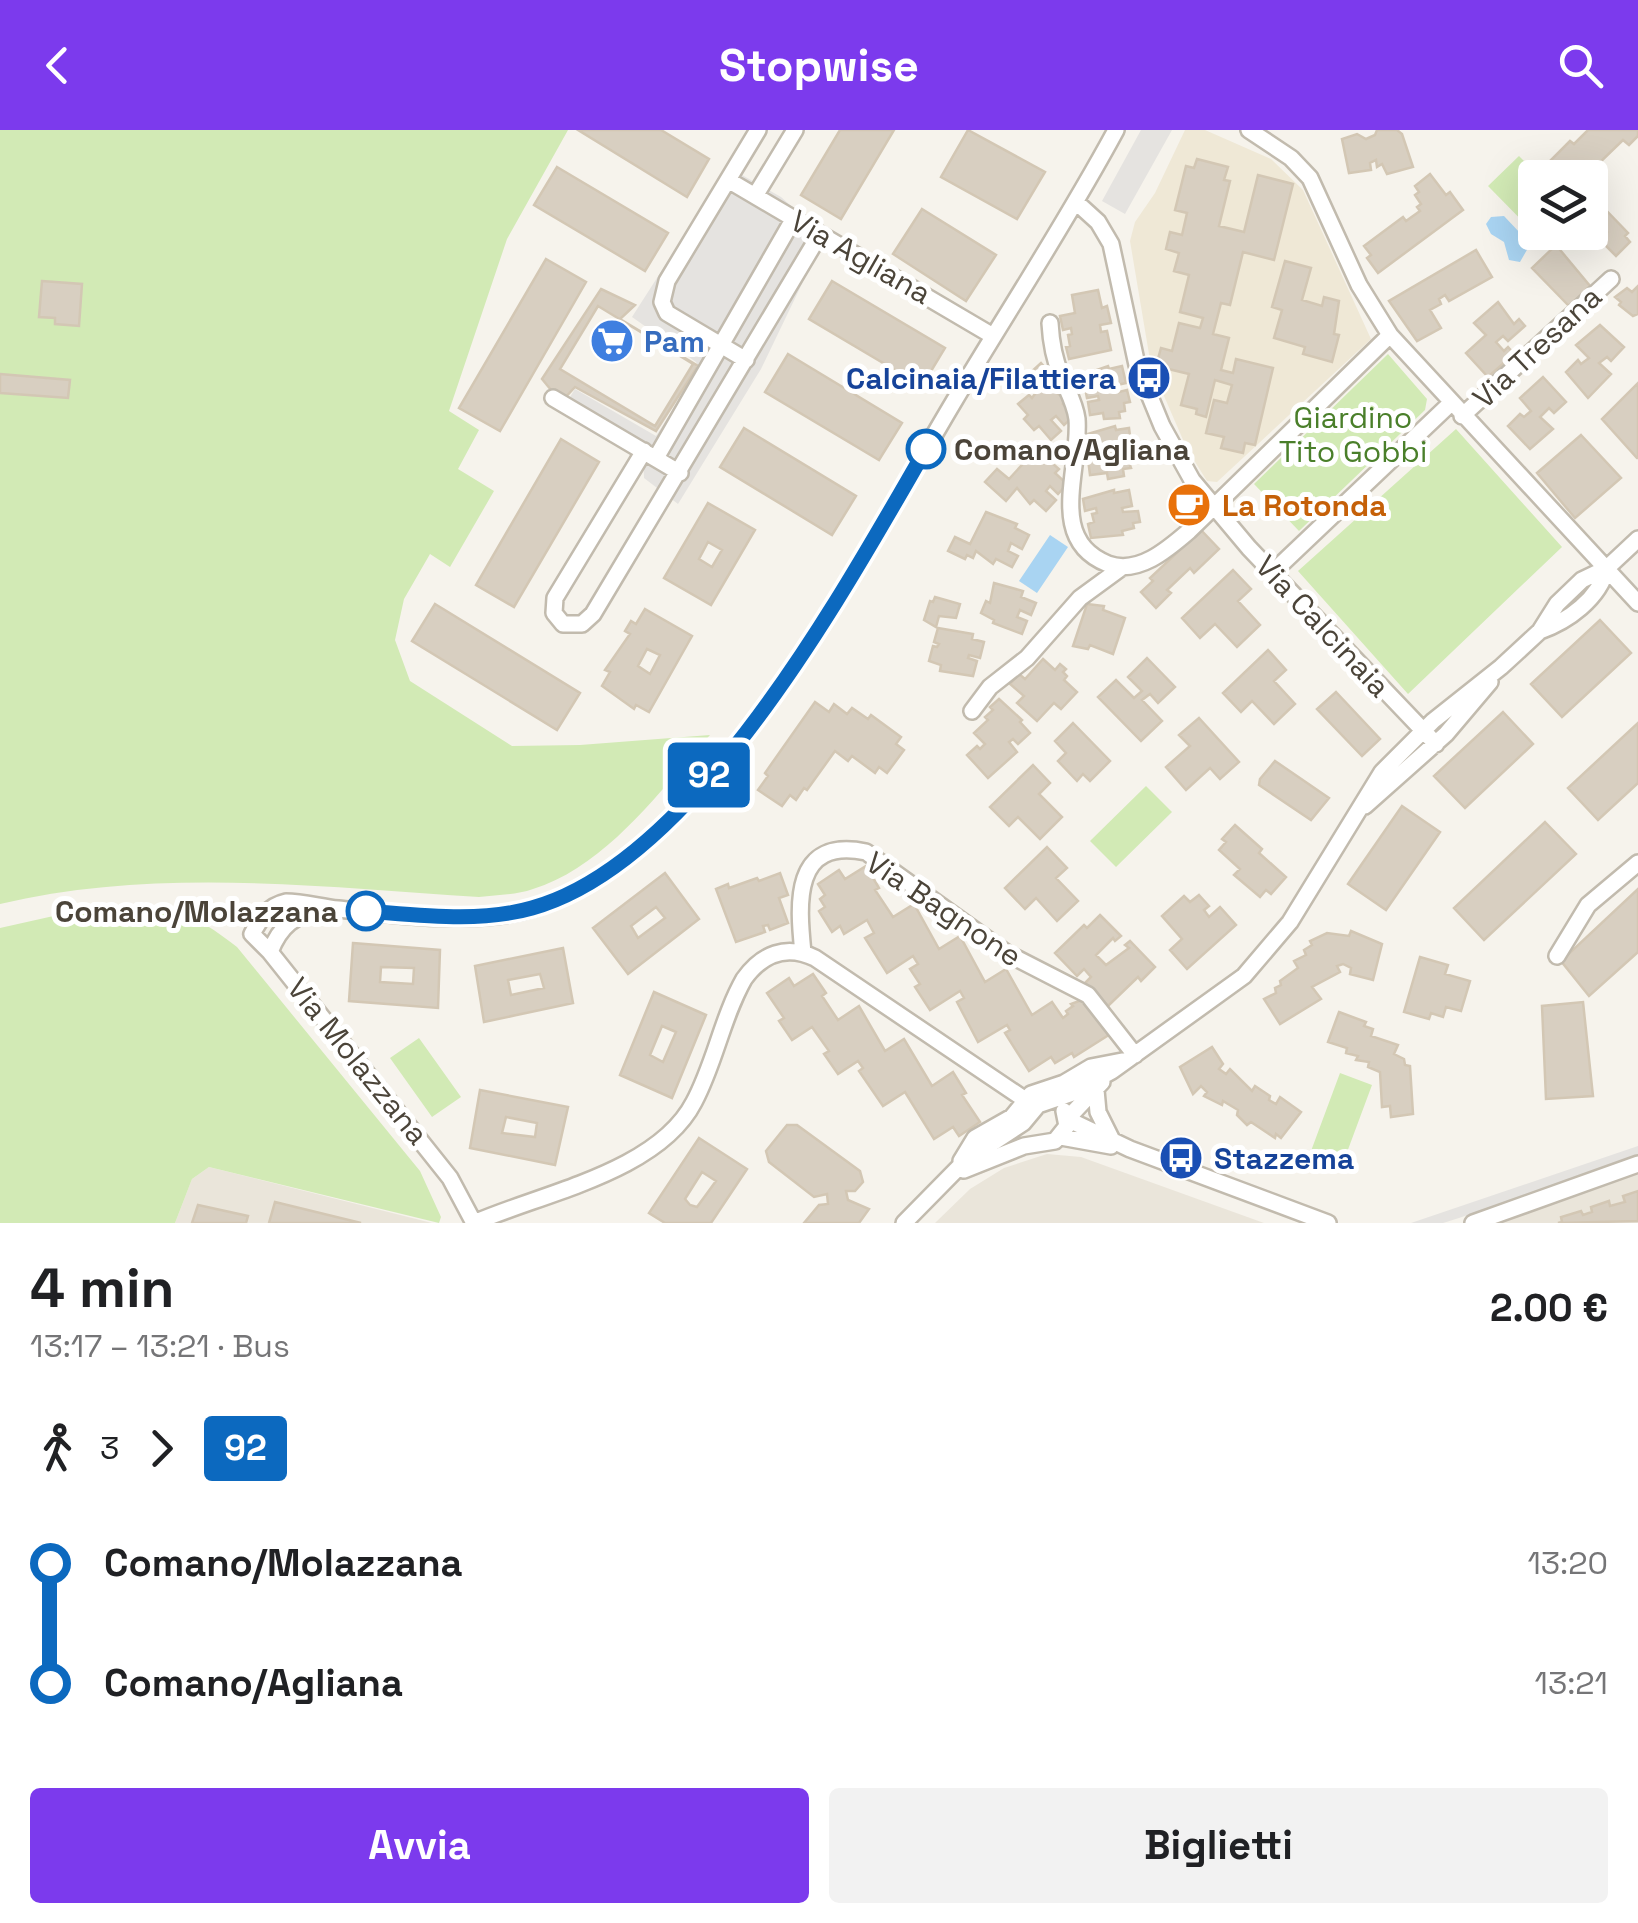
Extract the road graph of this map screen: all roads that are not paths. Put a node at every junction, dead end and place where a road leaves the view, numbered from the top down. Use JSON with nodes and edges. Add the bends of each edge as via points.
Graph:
{"nodes":[{"id":1,"x":758,"y":130,"type":"edge"},
{"id":2,"x":795,"y":130,"type":"edge"},
{"id":3,"x":1116,"y":130,"type":"edge"},
{"id":4,"x":1249,"y":130,"type":"edge"},
{"id":5,"x":728,"y":180,"type":"junction"},
{"id":6,"x":755,"y":196,"type":"junction"},
{"id":7,"x":1076,"y":202,"type":"junction"},
{"id":8,"x":794,"y":218,"type":"junction"},
{"id":9,"x":820,"y":234,"type":"junction"},
{"id":10,"x":1611,"y":279,"type":"dead end"},
{"id":11,"x":1050,"y":323,"type":"dead end"},
{"id":12,"x":1390,"y":335,"type":"junction"},
{"id":13,"x":994,"y":336,"type":"junction"},
{"id":14,"x":721,"y":345,"type":"junction"},
{"id":15,"x":746,"y":360,"type":"junction"},
{"id":16,"x":552,"y":398,"type":"dead end"},
{"id":17,"x":1457,"y":409,"type":"junction"},
{"id":18,"x":649,"y":454,"type":"junction"},
{"id":19,"x":680,"y":472,"type":"junction"},
{"id":20,"x":1213,"y":508,"type":"junction"},
{"id":21,"x":1638,"y":539,"type":"edge"},
{"id":22,"x":1121,"y":568,"type":"junction"},
{"id":23,"x":1606,"y":568,"type":"junction"},
{"id":24,"x":1272,"y":573,"type":"junction"},
{"id":25,"x":1638,"y":603,"type":"edge"},
{"id":26,"x":1502,"y":667,"type":"junction"},
{"id":27,"x":972,"y":712,"type":"dead end"},
{"id":28,"x":1422,"y":731,"type":"junction"},
{"id":29,"x":1436,"y":744,"type":"junction"},
{"id":30,"x":1356,"y":814,"type":"junction"},
{"id":31,"x":1638,"y":862,"type":"edge"},
{"id":32,"x":336,"y":908,"type":"junction"},
{"id":33,"x":270,"y":952,"type":"junction"},
{"id":34,"x":803,"y":952,"type":"junction"},
{"id":35,"x":1557,"y":956,"type":"dead end"},
{"id":36,"x":1131,"y":1057,"type":"junction"},
{"id":37,"x":1112,"y":1071,"type":"junction"},
{"id":38,"x":1096,"y":1090,"type":"junction"},
{"id":39,"x":1024,"y":1099,"type":"junction"},
{"id":40,"x":1048,"y":1102,"type":"junction"},
{"id":41,"x":1028,"y":1119,"type":"junction"},
{"id":42,"x":1067,"y":1119,"type":"junction"},
{"id":43,"x":1060,"y":1137,"type":"junction"},
{"id":44,"x":1112,"y":1140,"type":"junction"},
{"id":45,"x":1041,"y":1141,"type":"junction"},
{"id":46,"x":1130,"y":1150,"type":"junction"},
{"id":47,"x":1638,"y":1164,"type":"edge"},
{"id":48,"x":956,"y":1174,"type":"junction"},
{"id":49,"x":474,"y":1223,"type":"edge"},
{"id":50,"x":904,"y":1223,"type":"edge"},
{"id":51,"x":1328,"y":1223,"type":"edge"},
{"id":52,"x":1473,"y":1223,"type":"edge"}],
"edges":[{"from":1,"to":5,"type":"street"},
{"from":2,"to":6,"type":"street"},
{"from":3,"to":7,"type":"street"},
{"from":4,"to":12,"type":"street","via":[[1310,178],[1358,285]]},
{"from":5,"to":6,"type":"street","name":"Via Agliana"},
{"from":5,"to":14,"type":"street","via":[[662,297],[667,313]]},
{"from":6,"to":8,"type":"street","name":"Via Agliana"},
{"from":7,"to":13,"type":"street"},
{"from":7,"to":20,"type":"street","name":"Via Calcinaia","via":[[1111,244],[1148,396]]},
{"from":8,"to":9,"type":"street","name":"Via Agliana"},
{"from":8,"to":14,"type":"street"},
{"from":9,"to":13,"type":"street","name":"Via Agliana"},
{"from":9,"to":15,"type":"street"},
{"from":10,"to":17,"type":"street","name":"Via Tresana"},
{"from":11,"to":22,"type":"street","via":[[1077,417],[1074,529],[1090,556]]},
{"from":12,"to":17,"type":"street"},
{"from":12,"to":20,"type":"street"},
{"from":13,"to":32,"type":"street","via":[[808,645],[714,769],[642,846],[579,889],[517,912],[455,916]]},
{"from":14,"to":15,"type":"street"},
{"from":14,"to":18,"type":"street"},
{"from":15,"to":19,"type":"street"},
{"from":16,"to":18,"type":"street"},
{"from":17,"to":23,"type":"street"},
{"from":17,"to":24,"type":"street","name":"Via Tresana"},
{"from":18,"to":19,"type":"street"},
{"from":18,"to":19,"type":"street","via":[[554,598],[562,624],[577,626],[590,618]]},
{"from":20,"to":22,"type":"street","via":[[1162,552]]},
{"from":20,"to":24,"type":"street","name":"Via Calcinaia"},
{"from":21,"to":23,"type":"street"},
{"from":22,"to":27,"type":"street","via":[[1080,598]]},
{"from":23,"to":25,"type":"street"},
{"from":23,"to":26,"type":"street","via":[[1600,587],[1572,616],[1540,631]]},
{"from":24,"to":28,"type":"street","name":"Via Calcinaia"},
{"from":26,"to":28,"type":"street"},
{"from":26,"to":29,"type":"street"},
{"from":28,"to":29,"type":"street","name":"Via Calcinaia"},
{"from":28,"to":30,"type":"street","via":[[1382,772]]},
{"from":29,"to":30,"type":"street"},
{"from":30,"to":36,"type":"street","via":[[1260,960]]},
{"from":31,"to":35,"type":"street","via":[[1588,905]]},
{"from":32,"to":33,"type":"street","via":[[291,920]]},
{"from":32,"to":33,"type":"street","name":"Via Molazzana","via":[[300,902],[268,910],[252,934]]},
{"from":33,"to":49,"type":"street","name":"Via Molazzana","via":[[460,1192]]},
{"from":34,"to":36,"type":"street","name":"Via Bagnone","via":[[800,897],[806,872],[831,854],[866,852],[1018,960],[1088,995]]},
{"from":34,"to":39,"type":"street"},
{"from":34,"to":49,"type":"street","via":[[772,954],[744,979],[698,1096],[666,1138],[632,1160]]},
{"from":36,"to":37,"type":"street"},
{"from":36,"to":39,"type":"street"},
{"from":37,"to":38,"type":"street"},
{"from":37,"to":40,"type":"street"},
{"from":38,"to":42,"type":"street"},
{"from":38,"to":44,"type":"street"},
{"from":39,"to":48,"type":"street","via":[[1012,1117],[975,1138]]},
{"from":40,"to":41,"type":"street"},
{"from":40,"to":42,"type":"street"},
{"from":41,"to":45,"type":"street"},
{"from":41,"to":48,"type":"street","via":[[975,1153]]},
{"from":42,"to":43,"type":"street"},
{"from":42,"to":44,"type":"street"},
{"from":43,"to":45,"type":"street"},
{"from":43,"to":46,"type":"street"},
{"from":44,"to":46,"type":"street"},
{"from":45,"to":48,"type":"street"},
{"from":46,"to":51,"type":"street"},
{"from":47,"to":52,"type":"street"},
{"from":48,"to":50,"type":"street"}]}
